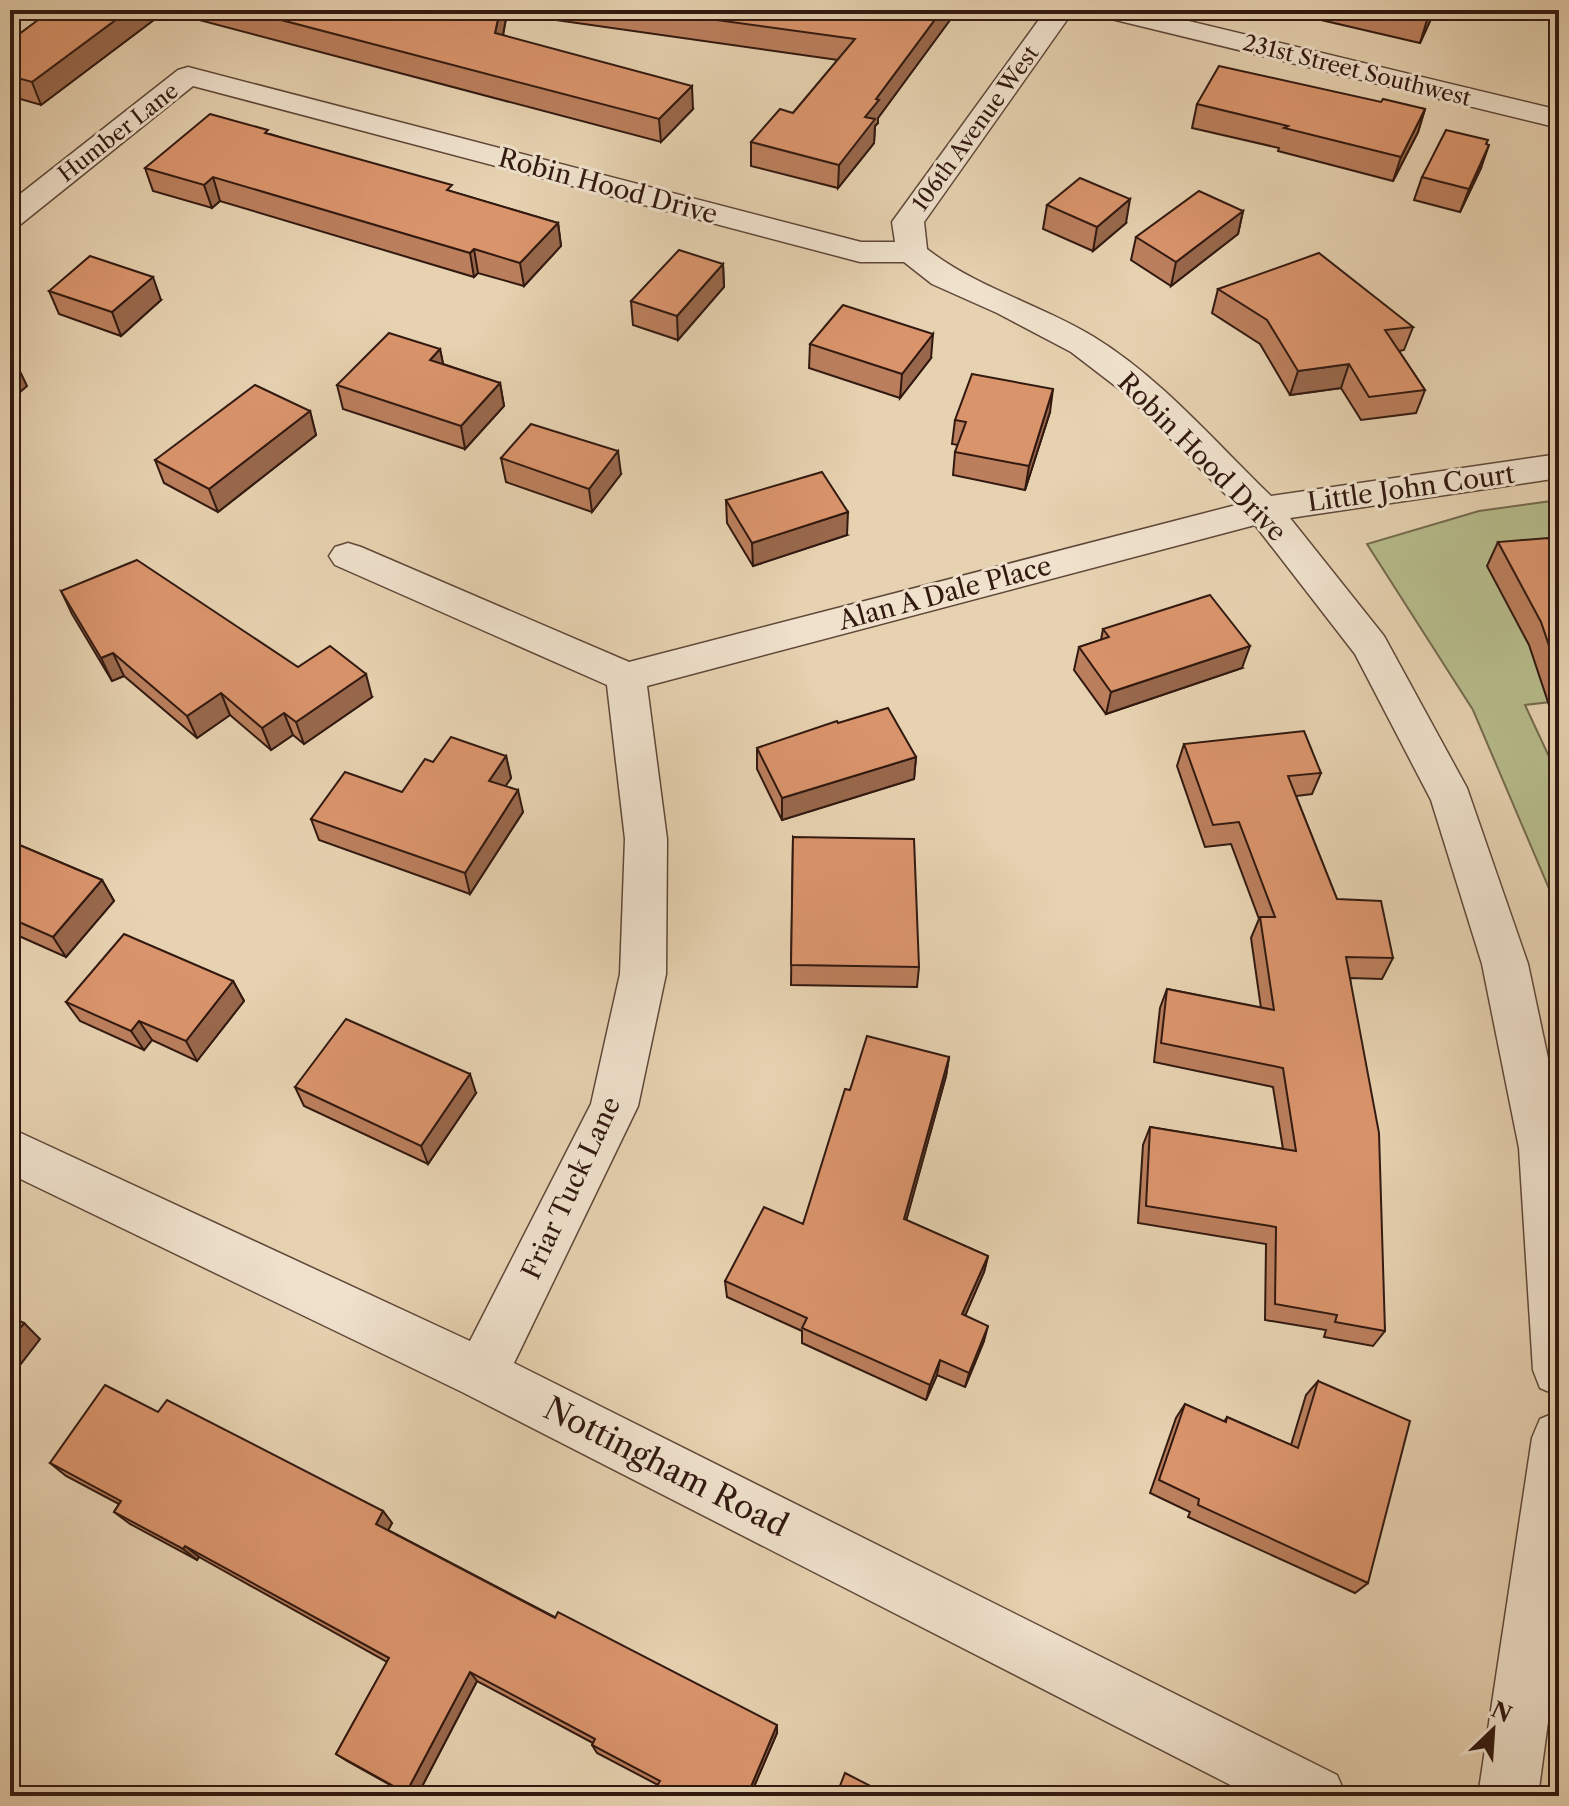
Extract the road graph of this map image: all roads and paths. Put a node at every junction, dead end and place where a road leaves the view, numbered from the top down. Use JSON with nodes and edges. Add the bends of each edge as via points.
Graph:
{"nodes":[{"id":1,"x":1060,"y":10,"type":"edge"},
{"id":2,"x":1109,"y":10,"type":"edge"},
{"id":3,"x":188,"y":76,"type":"joint"},
{"id":4,"x":1559,"y":119,"type":"edge"},
{"id":5,"x":10,"y":217,"type":"edge"},
{"id":6,"x":912,"y":252,"type":"junction"},
{"id":7,"x":1559,"y":466,"type":"edge"},
{"id":8,"x":1263,"y":510,"type":"junction"},
{"id":9,"x":348,"y":556,"type":"dead end"},
{"id":10,"x":626,"y":677,"type":"junction"},
{"id":11,"x":10,"y":1150,"type":"edge"},
{"id":12,"x":1559,"y":1370,"type":"edge"},
{"id":13,"x":481,"y":1374,"type":"junction"},
{"id":14,"x":1559,"y":1438,"type":"edge"},
{"id":15,"x":1316,"y":1796,"type":"edge"},
{"id":16,"x":1508,"y":1796,"type":"edge"}],
"edges":[{"from":1,"to":6,"type":"street","name":"106th Avenue West","via":[[908,222]]},
{"from":2,"to":4,"type":"street","name":"231st Street Southwest"},
{"from":3,"to":5,"type":"street","name":"Humber Lane"},
{"from":3,"to":6,"type":"street","name":"Robin Hood Drive","via":[[860,252]]},
{"from":6,"to":8,"type":"street","name":"Robin Hood Drive","via":[[943,277],[1083,345],[1139,387]]},
{"from":7,"to":8,"type":"street","name":"Little John Court"},
{"from":8,"to":10,"type":"street","name":"Alan A Dale Place"},
{"from":8,"to":12,"type":"street","name":"Robin Hood Drive","via":[[1370,646],[1452,800],[1505,964],[1543,1148]]},
{"from":9,"to":10,"type":"street"},
{"from":10,"to":13,"type":"street","name":"Friar Tuck Lane","via":[[646,839],[643,974],[614,1106]]},
{"from":11,"to":13,"type":"street","name":"Nottingham Road"},
{"from":13,"to":15,"type":"street","name":"Nottingham Road"},
{"from":14,"to":16,"type":"street"}]}
